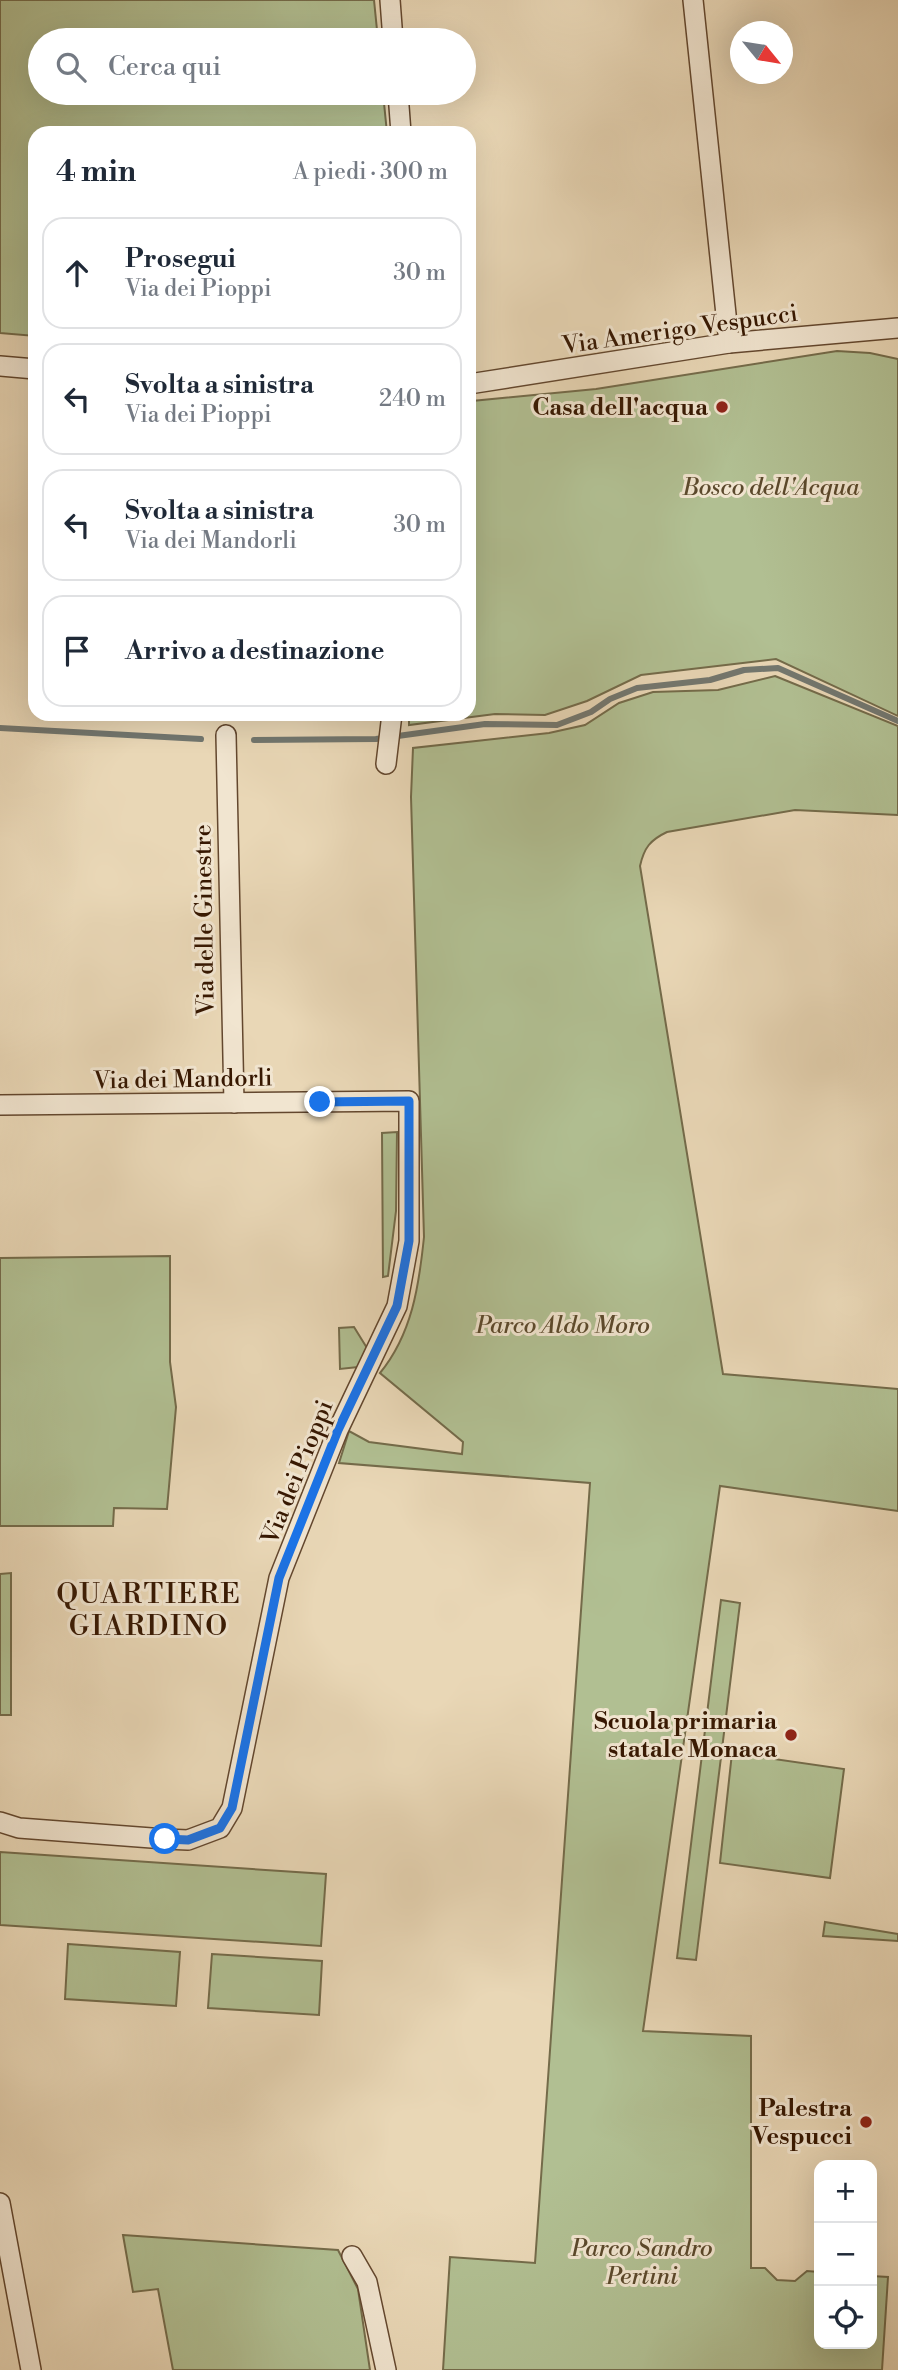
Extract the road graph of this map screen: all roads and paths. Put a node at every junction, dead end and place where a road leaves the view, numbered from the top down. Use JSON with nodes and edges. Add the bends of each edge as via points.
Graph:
{"nodes":[{"id":1,"x":390,"y":0,"type":"edge"},
{"id":2,"x":693,"y":0,"type":"edge"},
{"id":3,"x":392,"y":28,"type":"edge"},
{"id":4,"x":399,"y":105,"type":"edge"},
{"id":5,"x":400,"y":126,"type":"edge"},
{"id":6,"x":898,"y":328,"type":"edge"},
{"id":7,"x":870,"y":331,"type":"junction"},
{"id":8,"x":898,"y":339,"type":"edge"},
{"id":9,"x":729,"y":343,"type":"junction"},
{"id":10,"x":0,"y":366,"type":"edge"},
{"id":11,"x":28,"y":368,"type":"edge"},
{"id":12,"x":476,"y":383,"type":"edge"},
{"id":13,"x":391,"y":721,"type":"edge"},
{"id":14,"x":226,"y":735,"type":"dead end"},
{"id":15,"x":386,"y":764,"type":"dead end"},
{"id":16,"x":409,"y":1101,"type":"joint"},
{"id":17,"x":234,"y":1103,"type":"junction"},
{"id":18,"x":0,"y":1105,"type":"edge"},
{"id":19,"x":0,"y":1822,"type":"edge"},
{"id":20,"x":0,"y":2206,"type":"edge"},
{"id":21,"x":352,"y":2256,"type":"dead end"},
{"id":22,"x":31,"y":2370,"type":"edge"},
{"id":23,"x":386,"y":2370,"type":"edge"}],
"edges":[{"from":1,"to":3,"type":"street"},
{"from":2,"to":9,"type":"street"},
{"from":4,"to":5,"type":"street"},
{"from":6,"to":7,"type":"street","name":"Via Amerigo Vespucci"},
{"from":7,"to":8,"type":"street"},
{"from":7,"to":9,"type":"street","name":"Via Amerigo Vespucci"},
{"from":9,"to":12,"type":"street","name":"Via Amerigo Vespucci"},
{"from":10,"to":11,"type":"street"},
{"from":13,"to":15,"type":"street"},
{"from":14,"to":17,"type":"street","name":"Via delle Ginestre"},
{"from":16,"to":17,"type":"street","name":"Via dei Mandorli"},
{"from":16,"to":19,"type":"street","name":"Via dei Pioppi","via":[[409,1241],[397,1306],[338,1430],[279,1578],[232,1808],[220,1828],[188,1840],[19,1828]]},
{"from":17,"to":18,"type":"street","name":"Via dei Mandorli"},
{"from":20,"to":22,"type":"street"},
{"from":21,"to":23,"type":"street","via":[[367,2282]]}]}
